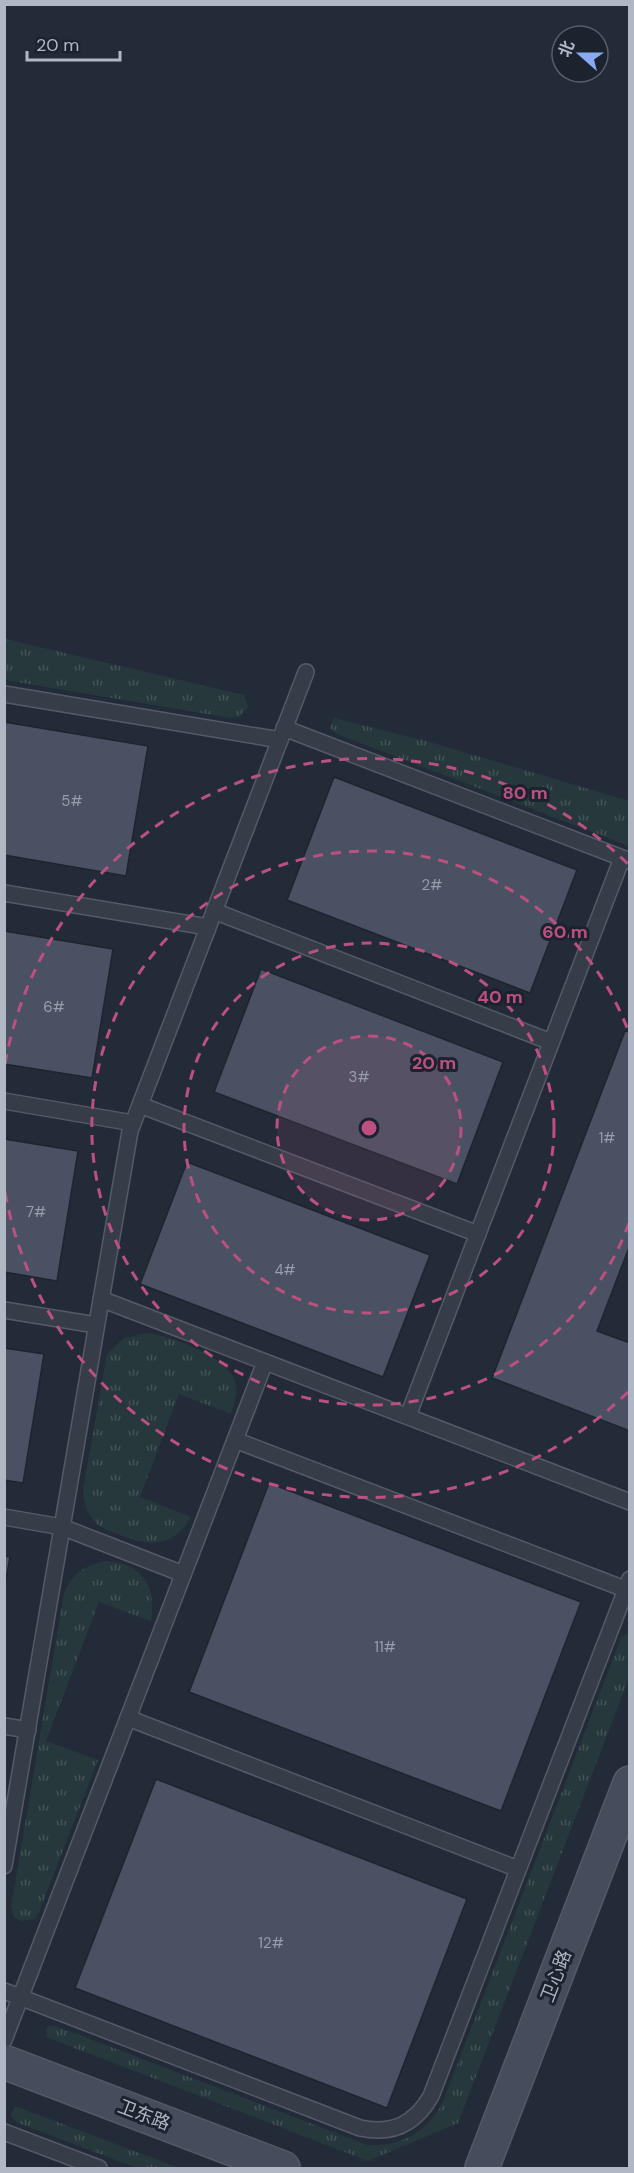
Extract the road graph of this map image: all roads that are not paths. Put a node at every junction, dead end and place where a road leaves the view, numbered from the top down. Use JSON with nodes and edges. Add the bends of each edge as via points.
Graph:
{"nodes":[{"id":1,"x":306,"y":672,"type":"dead end"},
{"id":2,"x":4,"y":694,"type":"edge"},
{"id":3,"x":282,"y":734,"type":"junction"},
{"id":4,"x":626,"y":860,"type":"edge"},
{"id":5,"x":4,"y":893,"type":"edge"},
{"id":6,"x":214,"y":911,"type":"junction"},
{"id":7,"x":208,"y":927,"type":"junction"},
{"id":8,"x":551,"y":1042,"type":"junction"},
{"id":9,"x":4,"y":1101,"type":"edge"},
{"id":10,"x":140,"y":1105,"type":"junction"},
{"id":11,"x":133,"y":1123,"type":"junction"},
{"id":12,"x":478,"y":1234,"type":"junction"},
{"id":13,"x":101,"y":1299,"type":"junction"},
{"id":14,"x":4,"y":1310,"type":"edge"},
{"id":15,"x":96,"y":1325,"type":"junction"},
{"id":16,"x":265,"y":1362,"type":"junction"},
{"id":17,"x":408,"y":1416,"type":"junction"},
{"id":18,"x":235,"y":1440,"type":"junction"},
{"id":19,"x":630,"y":1502,"type":"edge"},
{"id":20,"x":4,"y":1517,"type":"edge"},
{"id":21,"x":62,"y":1527,"type":"junction"},
{"id":22,"x":183,"y":1574,"type":"junction"},
{"id":23,"x":628,"y":1587,"type":"edge"},
{"id":24,"x":128,"y":1718,"type":"junction"},
{"id":25,"x":4,"y":1726,"type":"edge"},
{"id":26,"x":28,"y":1730,"type":"junction"},
{"id":27,"x":630,"y":1783,"type":"edge"},
{"id":28,"x":4,"y":1866,"type":"edge"},
{"id":29,"x":518,"y":1869,"type":"junction"},
{"id":30,"x":4,"y":1991,"type":"edge"},
{"id":31,"x":21,"y":1997,"type":"junction"},
{"id":32,"x":4,"y":2040,"type":"edge"},
{"id":33,"x":4,"y":2062,"type":"edge"},
{"id":34,"x":4,"y":2133,"type":"edge"},
{"id":35,"x":99,"y":2169,"type":"edge"},
{"id":36,"x":283,"y":2169,"type":"edge"},
{"id":37,"x":482,"y":2169,"type":"edge"}],
"edges":[{"from":1,"to":3,"type":"lane"},
{"from":2,"to":3,"type":"lane"},
{"from":3,"to":4,"type":"lane"},
{"from":3,"to":6,"type":"lane"},
{"from":4,"to":8,"type":"lane"},
{"from":5,"to":7,"type":"lane"},
{"from":6,"to":7,"type":"lane"},
{"from":6,"to":8,"type":"lane"},
{"from":7,"to":10,"type":"lane"},
{"from":8,"to":12,"type":"lane"},
{"from":9,"to":11,"type":"lane"},
{"from":10,"to":11,"type":"lane"},
{"from":10,"to":12,"type":"lane"},
{"from":11,"to":13,"type":"lane"},
{"from":12,"to":17,"type":"lane"},
{"from":13,"to":15,"type":"lane"},
{"from":13,"to":16,"type":"lane"},
{"from":14,"to":15,"type":"lane"},
{"from":15,"to":21,"type":"lane"},
{"from":16,"to":17,"type":"lane"},
{"from":16,"to":18,"type":"lane"},
{"from":17,"to":19,"type":"lane"},
{"from":18,"to":22,"type":"lane"},
{"from":18,"to":23,"type":"lane"},
{"from":20,"to":21,"type":"lane"},
{"from":21,"to":22,"type":"lane"},
{"from":21,"to":26,"type":"lane"},
{"from":22,"to":24,"type":"lane"},
{"from":23,"to":29,"type":"lane"},
{"from":24,"to":29,"type":"lane"},
{"from":24,"to":31,"type":"lane"},
{"from":25,"to":26,"type":"lane"},
{"from":26,"to":28,"type":"lane"},
{"from":27,"to":37,"type":"street","name":"卫心路"},
{"from":29,"to":31,"type":"lane","via":[[431,2096],[417,2116],[388,2130],[360,2128]]},
{"from":30,"to":31,"type":"lane"},
{"from":31,"to":32,"type":"lane"},
{"from":33,"to":36,"type":"street","name":"卫东路"},
{"from":34,"to":35,"type":"lane"}]}
